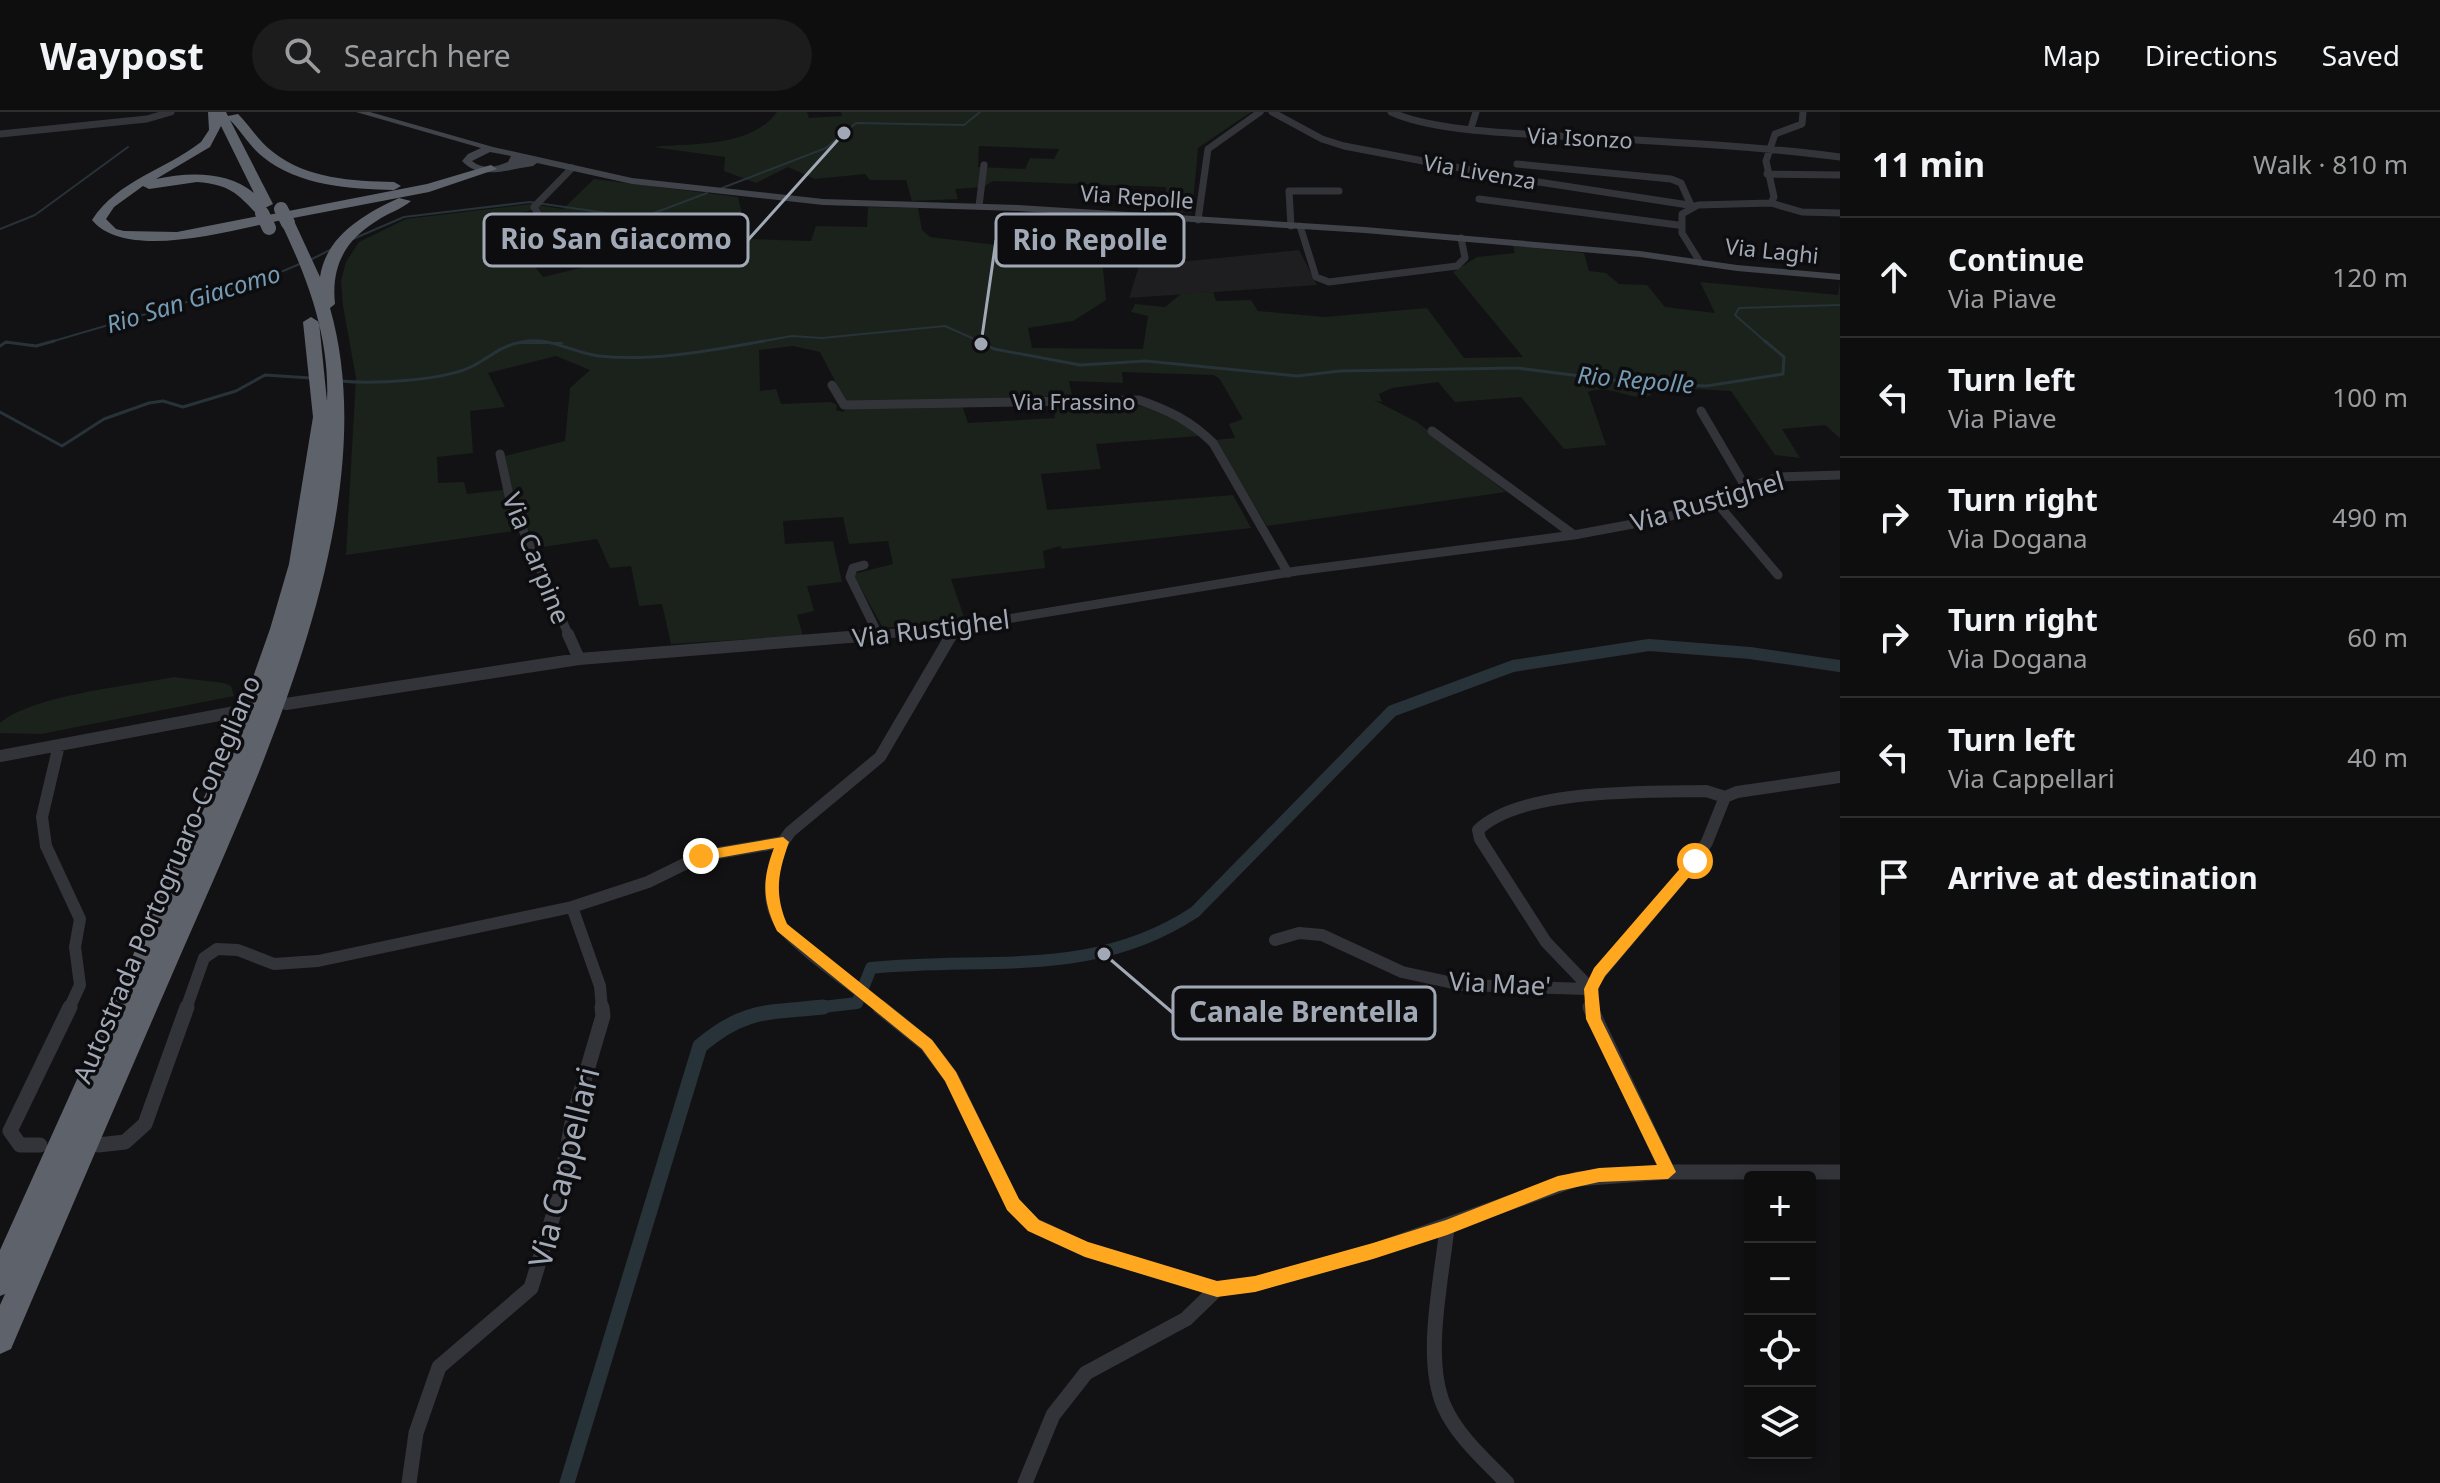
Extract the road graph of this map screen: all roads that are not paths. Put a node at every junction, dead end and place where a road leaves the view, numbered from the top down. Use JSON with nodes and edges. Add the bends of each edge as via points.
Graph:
{"nodes":[{"id":1,"x":171,"y":112,"type":"edge"},
{"id":2,"x":214,"y":112,"type":"edge"},
{"id":3,"x":362,"y":112,"type":"edge"},
{"id":4,"x":1260,"y":112,"type":"edge"},
{"id":5,"x":1272,"y":112,"type":"edge"},
{"id":6,"x":1391,"y":112,"type":"edge"},
{"id":7,"x":1476,"y":112,"type":"edge"},
{"id":8,"x":1803,"y":112,"type":"edge"},
{"id":9,"x":230,"y":114,"type":"edge"},
{"id":10,"x":375,"y":114,"type":"edge"},
{"id":11,"x":1471,"y":128,"type":"junction"},
{"id":12,"x":0,"y":134,"type":"edge"},
{"id":13,"x":474,"y":145,"type":"junction"},
{"id":14,"x":1771,"y":148,"type":"junction"},
{"id":15,"x":496,"y":149,"type":"junction"},
{"id":16,"x":516,"y":155,"type":"junction"},
{"id":17,"x":1840,"y":157,"type":"edge"},
{"id":18,"x":469,"y":160,"type":"junction"},
{"id":19,"x":554,"y":163,"type":"junction"},
{"id":20,"x":1517,"y":164,"type":"dead end"},
{"id":21,"x":984,"y":165,"type":"dead end"},
{"id":22,"x":572,"y":168,"type":"junction"},
{"id":23,"x":494,"y":169,"type":"junction"},
{"id":24,"x":1767,"y":174,"type":"junction"},
{"id":25,"x":1840,"y":175,"type":"edge"},
{"id":26,"x":451,"y":183,"type":"junction"},
{"id":27,"x":1339,"y":191,"type":"dead end"},
{"id":28,"x":121,"y":193,"type":"junction"},
{"id":29,"x":1479,"y":199,"type":"dead end"},
{"id":30,"x":1771,"y":203,"type":"junction"},
{"id":31,"x":1692,"y":204,"type":"junction"},
{"id":32,"x":979,"y":206,"type":"junction"},
{"id":33,"x":1840,"y":213,"type":"edge"},
{"id":34,"x":274,"y":218,"type":"junction"},
{"id":35,"x":1198,"y":220,"type":"junction"},
{"id":36,"x":1678,"y":225,"type":"junction"},
{"id":37,"x":1295,"y":226,"type":"junction"},
{"id":38,"x":1461,"y":238,"type":"junction"},
{"id":39,"x":560,"y":252,"type":"dead end"},
{"id":40,"x":1700,"y":262,"type":"junction"},
{"id":41,"x":299,"y":265,"type":"junction"},
{"id":42,"x":1840,"y":277,"type":"edge"},
{"id":43,"x":328,"y":361,"type":"junction"},
{"id":44,"x":832,"y":385,"type":"dead end"},
{"id":45,"x":329,"y":395,"type":"junction"},
{"id":46,"x":1701,"y":411,"type":"dead end"},
{"id":47,"x":1432,"y":431,"type":"dead end"},
{"id":48,"x":500,"y":454,"type":"dead end"},
{"id":49,"x":1840,"y":475,"type":"edge"},
{"id":50,"x":1745,"y":486,"type":"junction"},
{"id":51,"x":1716,"y":502,"type":"junction"},
{"id":52,"x":1574,"y":535,"type":"junction"},
{"id":53,"x":864,"y":565,"type":"dead end"},
{"id":54,"x":1288,"y":573,"type":"junction"},
{"id":55,"x":1778,"y":575,"type":"dead end"},
{"id":56,"x":953,"y":628,"type":"junction"},
{"id":57,"x":879,"y":636,"type":"junction"},
{"id":58,"x":579,"y":659,"type":"junction"},
{"id":59,"x":286,"y":704,"type":"dead end"},
{"id":60,"x":235,"y":712,"type":"dead end"},
{"id":61,"x":59,"y":745,"type":"junction"},
{"id":62,"x":0,"y":756,"type":"edge"},
{"id":63,"x":1840,"y":777,"type":"edge"},
{"id":64,"x":1725,"y":797,"type":"junction"},
{"id":65,"x":783,"y":842,"type":"junction"},
{"id":66,"x":572,"y":907,"type":"junction"},
{"id":67,"x":1275,"y":940,"type":"dead end"},
{"id":68,"x":1591,"y":989,"type":"junction"},
{"id":69,"x":40,"y":1145,"type":"dead end"},
{"id":70,"x":98,"y":1145,"type":"dead end"},
{"id":71,"x":1668,"y":1172,"type":"junction"},
{"id":72,"x":1840,"y":1172,"type":"edge"},
{"id":73,"x":1447,"y":1227,"type":"junction"},
{"id":74,"x":0,"y":1282,"type":"edge"},
{"id":75,"x":1217,"y":1289,"type":"junction"},
{"id":76,"x":0,"y":1339,"type":"edge"},
{"id":77,"x":409,"y":1483,"type":"edge"},
{"id":78,"x":1025,"y":1483,"type":"edge"},
{"id":79,"x":1507,"y":1483,"type":"edge"}],
"edges":[{"from":1,"to":12,"type":"street"},
{"from":2,"to":28,"type":"highway","via":[[217,130],[202,148]]},
{"from":3,"to":10,"type":"street","name":"Via Repolle"},
{"from":4,"to":35,"type":"street","via":[[1208,149]]},
{"from":5,"to":31,"type":"street","name":"Via Livenza","via":[[1344,146]]},
{"from":6,"to":11,"type":"street","name":"Via Isonzo","via":[[1408,120]]},
{"from":7,"to":11,"type":"street"},
{"from":8,"to":14,"type":"street","via":[[1804,123],[1777,132]]},
{"from":9,"to":26,"type":"highway","via":[[270,157],[317,177],[388,186]]},
{"from":9,"to":34,"type":"highway","name":"Autostrada Portogruaro-Conegliano"},
{"from":10,"to":13,"type":"street","name":"Via Repolle"},
{"from":11,"to":14,"type":"street","name":"Via Isonzo"},
{"from":13,"to":15,"type":"street","name":"Via Repolle"},
{"from":13,"to":18,"type":"street"},
{"from":14,"to":17,"type":"street","name":"Via Isonzo"},
{"from":14,"to":24,"type":"street"},
{"from":15,"to":16,"type":"street","name":"Via Repolle"},
{"from":15,"to":18,"type":"street"},
{"from":16,"to":19,"type":"street","name":"Via Repolle"},
{"from":16,"to":23,"type":"street","via":[[512,164]]},
{"from":18,"to":23,"type":"street","name":"Via Repolle"},
{"from":18,"to":26,"type":"highway","via":[[469,174]]},
{"from":19,"to":22,"type":"street","name":"Via Repolle"},
{"from":19,"to":23,"type":"street","name":"Via Repolle"},
{"from":20,"to":31,"type":"street","via":[[1671,179],[1681,183]]},
{"from":21,"to":32,"type":"street"},
{"from":22,"to":32,"type":"street","name":"Via Repolle","via":[[654,184],[823,202]]},
{"from":22,"to":39,"type":"street","via":[[534,207]]},
{"from":23,"to":26,"type":"highway"},
{"from":24,"to":25,"type":"street"},
{"from":24,"to":30,"type":"street"},
{"from":26,"to":28,"type":"highway","via":[[157,238],[124,235],[103,226],[102,212]]},
{"from":26,"to":43,"type":"highway","via":[[373,216],[344,239],[326,286],[336,335]]},
{"from":27,"to":37,"type":"street","via":[[1289,191]]},
{"from":28,"to":34,"type":"highway","via":[[165,181],[212,179],[250,194]]},
{"from":29,"to":36,"type":"street"},
{"from":30,"to":31,"type":"street","name":"Via Livenza"},
{"from":30,"to":33,"type":"street","via":[[1796,211]]},
{"from":31,"to":36,"type":"street"},
{"from":32,"to":35,"type":"street","name":"Via Repolle"},
{"from":34,"to":41,"type":"highway","name":"Autostrada Portogruaro-Conegliano"},
{"from":34,"to":41,"type":"highway","name":"Autostrada Portogruaro-Conegliano"},
{"from":35,"to":37,"type":"street","name":"Via Repolle"},
{"from":36,"to":40,"type":"street"},
{"from":37,"to":38,"type":"street","name":"Via Repolle"},
{"from":37,"to":38,"type":"street","via":[[1316,277],[1329,282],[1457,266],[1465,258]]},
{"from":38,"to":40,"type":"street","name":"Via Repolle"},
{"from":40,"to":42,"type":"street","name":"Via Laghi"},
{"from":41,"to":43,"type":"highway","name":"Autostrada Portogruaro-Conegliano","via":[[313,330]]},
{"from":43,"to":45,"type":"highway","name":"Autostrada Portogruaro-Conegliano"},
{"from":44,"to":54,"type":"street","name":"Via Frassino","via":[[844,405],[1099,399],[1156,404],[1196,426],[1213,443]]},
{"from":45,"to":74,"type":"highway","name":"Autostrada Portogruaro-Conegliano","via":[[298,564],[245,731]]},
{"from":45,"to":76,"type":"highway","name":"Autostrada Portogruaro-Conegliano","via":[[334,463],[317,562],[265,730]]},
{"from":46,"to":50,"type":"street"},
{"from":47,"to":52,"type":"street"},
{"from":48,"to":58,"type":"street","name":"Via Carpine","via":[[510,500]]},
{"from":49,"to":50,"type":"street","name":"Via Rustighel","via":[[1778,477]]},
{"from":50,"to":51,"type":"street","name":"Via Rustighel"},
{"from":51,"to":52,"type":"street","name":"Via Rustighel","via":[[1665,518]]},
{"from":51,"to":55,"type":"street"},
{"from":52,"to":54,"type":"street","name":"Via Rustighel"},
{"from":53,"to":57,"type":"street","via":[[853,568],[850,577]]},
{"from":54,"to":56,"type":"street","name":"Via Rustighel"},
{"from":56,"to":57,"type":"street","name":"Via Rustighel"},
{"from":56,"to":65,"type":"street","via":[[880,757]]},
{"from":57,"to":58,"type":"street","name":"Via Rustighel"},
{"from":58,"to":59,"type":"street","name":"Via Rustighel"},
{"from":60,"to":61,"type":"street"},
{"from":61,"to":62,"type":"street"},
{"from":61,"to":69,"type":"street","via":[[42,817],[46,846],[80,919],[75,947],[80,985],[10,1131],[20,1145]]},
{"from":63,"to":64,"type":"street"},
{"from":64,"to":68,"type":"street","via":[[1695,861],[1599,972]]},
{"from":64,"to":68,"type":"street","via":[[1706,791],[1581,793],[1530,805],[1478,830],[1557,954],[1575,979]]},
{"from":65,"to":66,"type":"street","via":[[701,856],[648,882]]},
{"from":65,"to":75,"type":"street","via":[[770,877],[782,927],[927,1045],[943,1064],[1013,1204],[1034,1225],[1085,1249]]},
{"from":66,"to":70,"type":"street","via":[[318,961],[274,964],[238,950],[210,952],[193,985],[145,1124],[125,1142]]},
{"from":66,"to":77,"type":"street","name":"Via Cappellari","via":[[600,986],[603,1016],[573,1118],[557,1203],[531,1288],[439,1367],[416,1433]]},
{"from":67,"to":68,"type":"street","name":"Via Mae'","via":[[1299,933],[1322,935],[1402,972],[1462,985]]},
{"from":68,"to":71,"type":"street","via":[[1594,1019]]},
{"from":71,"to":72,"type":"street"},
{"from":71,"to":73,"type":"street","via":[[1567,1181]]},
{"from":73,"to":75,"type":"street","via":[[1255,1284]]},
{"from":73,"to":79,"type":"street","via":[[1435,1372],[1443,1404],[1466,1441]]},
{"from":75,"to":78,"type":"street","via":[[1186,1319],[1086,1373],[1053,1415]]}]}
